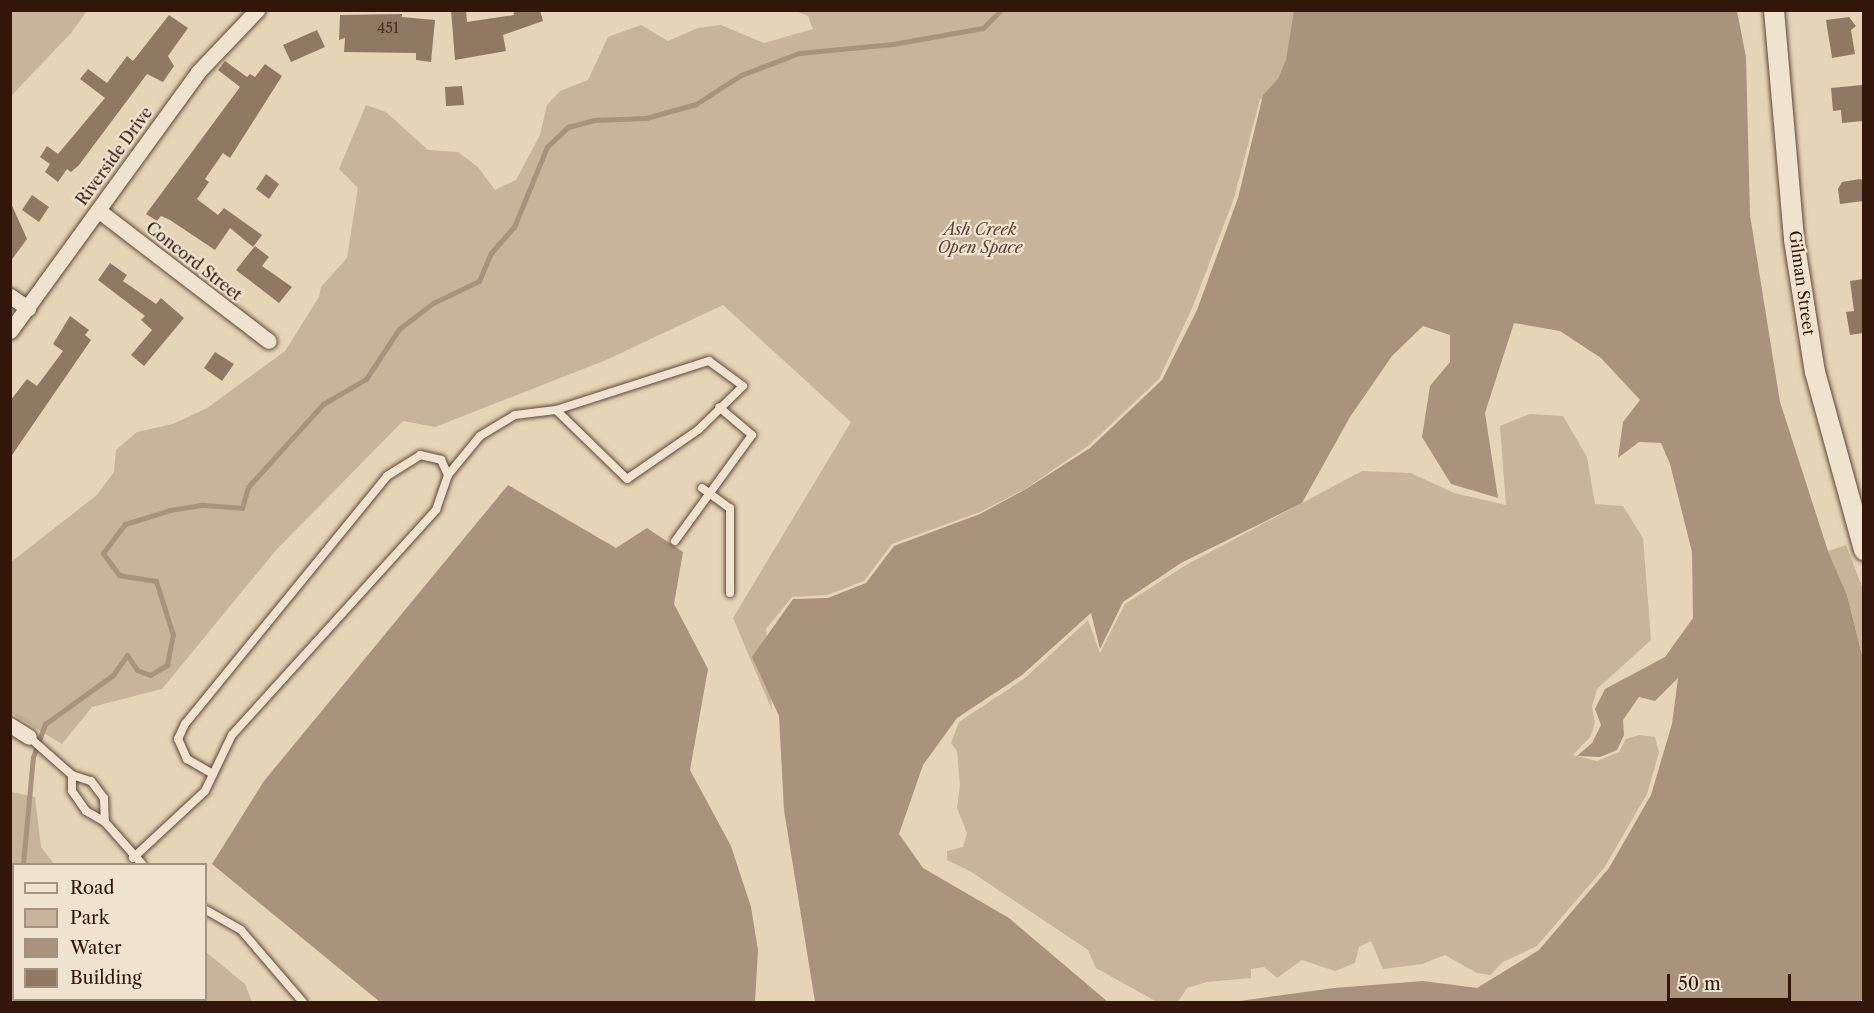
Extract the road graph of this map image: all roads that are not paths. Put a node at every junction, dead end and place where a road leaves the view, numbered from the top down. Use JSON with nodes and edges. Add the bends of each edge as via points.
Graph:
{"nodes":[{"id":1,"x":257,"y":10,"type":"edge"},
{"id":2,"x":1773,"y":10,"type":"edge"},
{"id":3,"x":98,"y":210,"type":"junction"},
{"id":4,"x":10,"y":296,"type":"edge"},
{"id":5,"x":28,"y":308,"type":"junction"},
{"id":6,"x":10,"y":331,"type":"edge"},
{"id":7,"x":269,"y":341,"type":"dead end"},
{"id":8,"x":719,"y":407,"type":"junction"},
{"id":9,"x":556,"y":411,"type":"junction"},
{"id":10,"x":448,"y":475,"type":"junction"},
{"id":11,"x":702,"y":488,"type":"dead end"},
{"id":12,"x":710,"y":493,"type":"junction"},
{"id":13,"x":675,"y":541,"type":"dead end"},
{"id":14,"x":1863,"y":550,"type":"edge"},
{"id":15,"x":730,"y":593,"type":"dead end"},
{"id":16,"x":10,"y":725,"type":"edge"},
{"id":17,"x":32,"y":738,"type":"joint"},
{"id":18,"x":213,"y":774,"type":"junction"},
{"id":19,"x":72,"y":775,"type":"junction"},
{"id":20,"x":105,"y":822,"type":"junction"},
{"id":21,"x":134,"y":858,"type":"junction"},
{"id":22,"x":141,"y":863,"type":"edge"},
{"id":23,"x":207,"y":911,"type":"edge"},
{"id":24,"x":303,"y":1002,"type":"edge"}],
"edges":[{"from":1,"to":3,"type":"street","name":"Riverside Drive","via":[[198,72]]},
{"from":2,"to":14,"type":"street","name":"Gilman Street","via":[[1794,240],[1815,372]]},
{"from":3,"to":5,"type":"street","name":"Riverside Drive"},
{"from":3,"to":7,"type":"street","name":"Concord Street"},
{"from":4,"to":5,"type":"street"},
{"from":5,"to":6,"type":"street","name":"Riverside Drive"},
{"from":8,"to":9,"type":"lane","via":[[698,430],[627,479]]},
{"from":8,"to":9,"type":"lane","via":[[742,386],[709,361]]},
{"from":8,"to":12,"type":"lane","via":[[752,435]]},
{"from":9,"to":10,"type":"lane","via":[[515,415],[480,436]]},
{"from":10,"to":18,"type":"lane","via":[[436,510],[269,690],[232,735]]},
{"from":10,"to":18,"type":"lane","via":[[441,460],[420,455],[387,476],[185,724],[178,739],[187,759]]},
{"from":11,"to":12,"type":"lane"},
{"from":12,"to":13,"type":"lane"},
{"from":12,"to":15,"type":"lane","via":[[730,507]]},
{"from":16,"to":17,"type":"street"},
{"from":17,"to":19,"type":"lane"},
{"from":18,"to":21,"type":"lane","via":[[205,790]]},
{"from":19,"to":20,"type":"lane","via":[[72,791],[86,811]]},
{"from":19,"to":20,"type":"lane","via":[[91,781],[104,798]]},
{"from":20,"to":21,"type":"lane"},
{"from":21,"to":22,"type":"lane"},
{"from":23,"to":24,"type":"lane","via":[[241,930]]}]}
